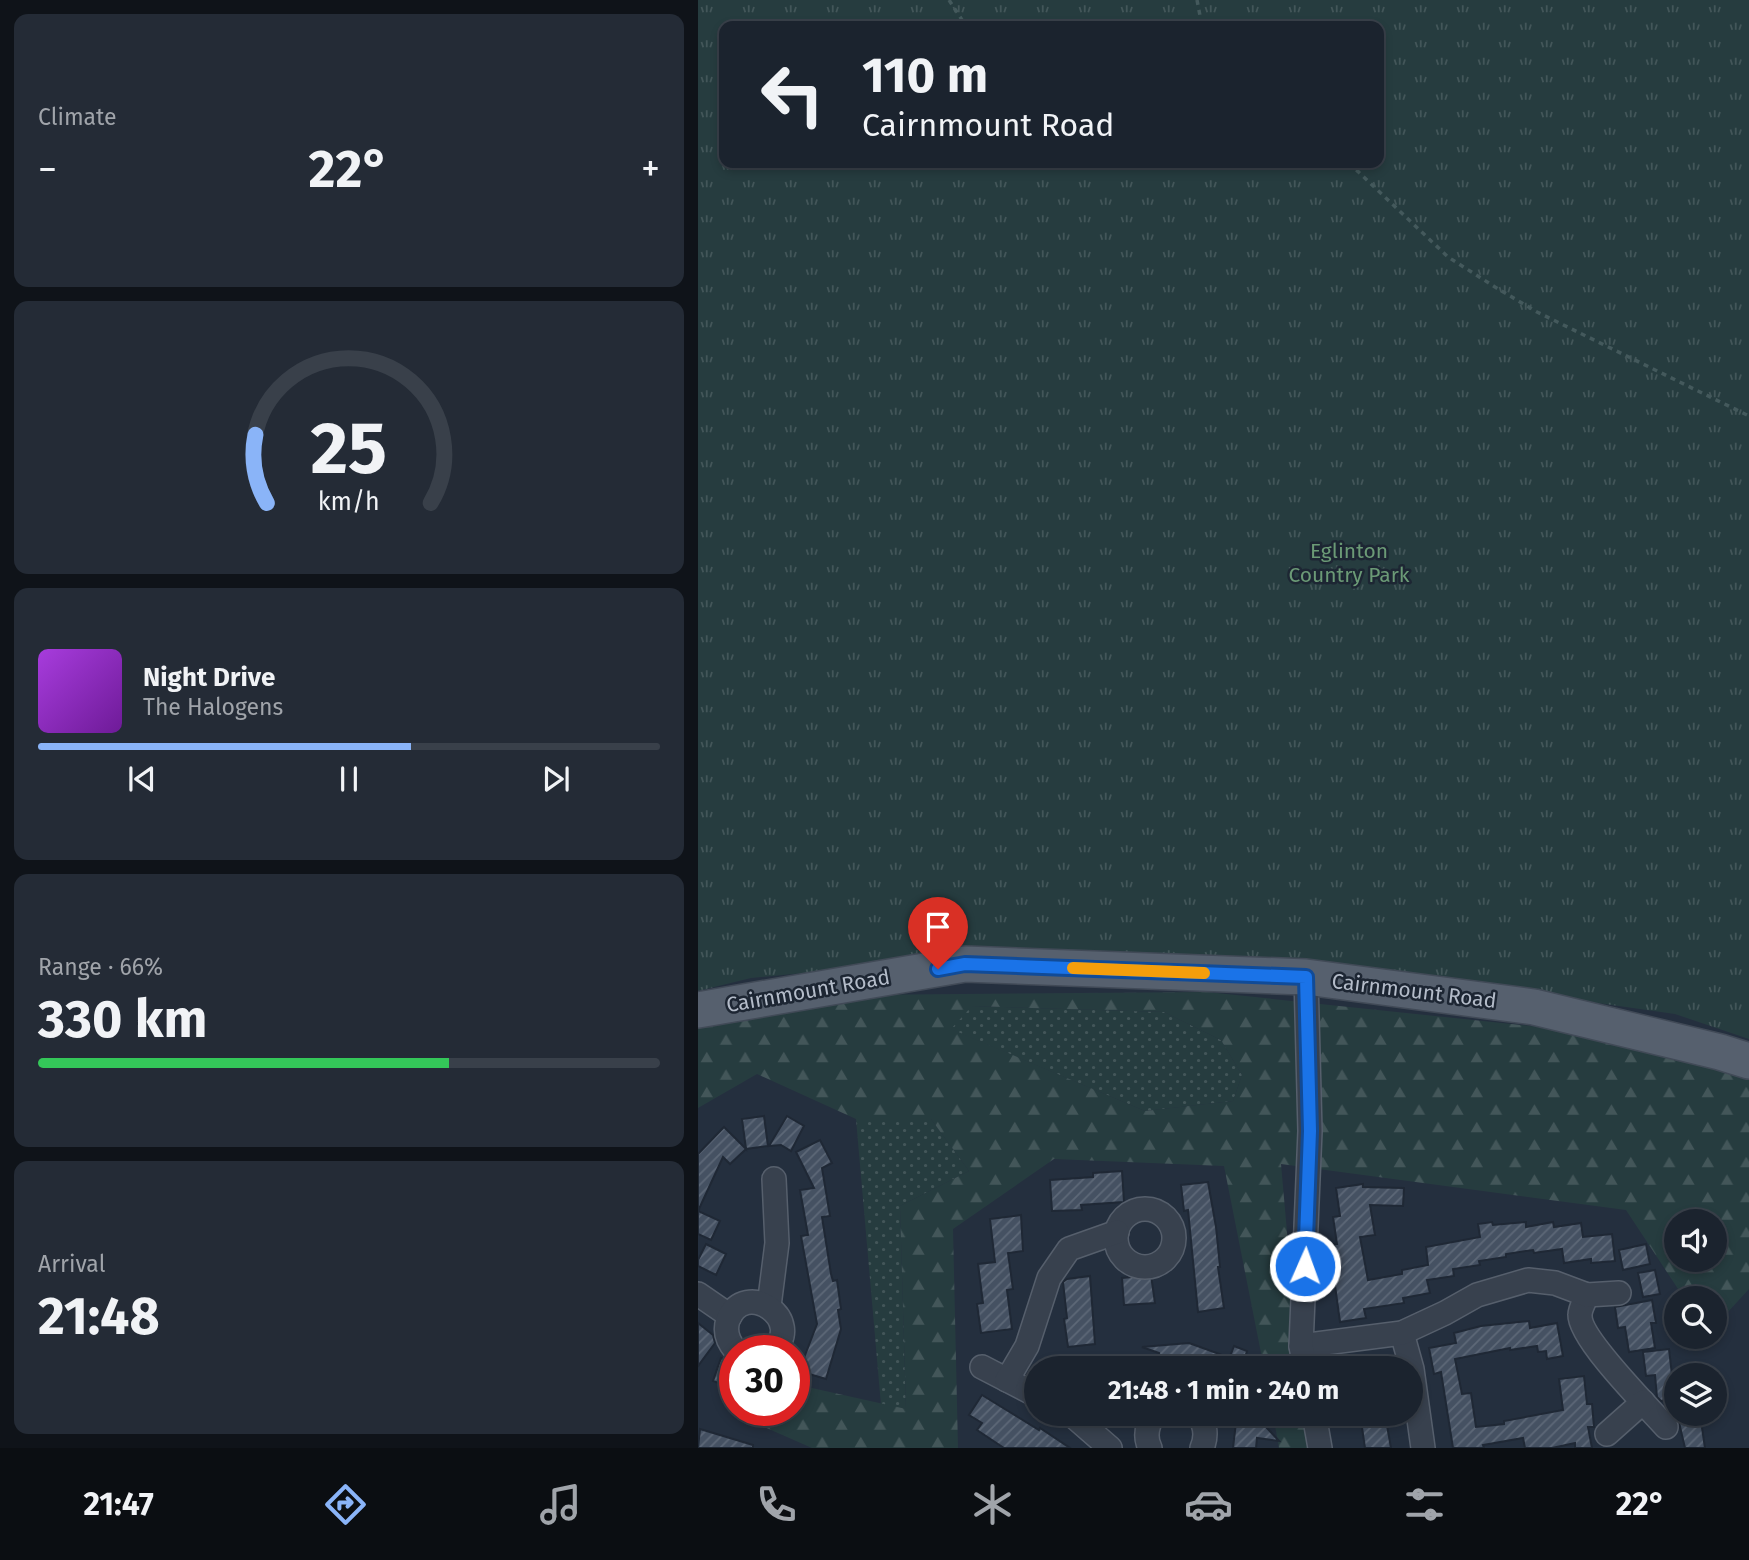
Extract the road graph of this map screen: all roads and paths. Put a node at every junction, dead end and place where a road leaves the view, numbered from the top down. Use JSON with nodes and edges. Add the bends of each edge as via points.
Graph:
{"nodes":[{"id":1,"x":949,"y":0,"type":"edge"},
{"id":2,"x":1197,"y":0,"type":"edge"},
{"id":3,"x":963,"y":21,"type":"edge"},
{"id":4,"x":1201,"y":21,"type":"edge"},
{"id":5,"x":1354,"y":168,"type":"edge"},
{"id":6,"x":1749,"y":416,"type":"edge"},
{"id":7,"x":1306,"y":977,"type":"junction"},
{"id":8,"x":698,"y":1010,"type":"edge"},
{"id":9,"x":1749,"y":1061,"type":"edge"},
{"id":10,"x":774,"y":1179,"type":"dead end"},
{"id":11,"x":1117,"y":1231,"type":"dead end"},
{"id":12,"x":1619,"y":1293,"type":"dead end"},
{"id":13,"x":698,"y":1294,"type":"edge"},
{"id":14,"x":1587,"y":1295,"type":"junction"},
{"id":15,"x":769,"y":1306,"type":"junction"},
{"id":16,"x":730,"y":1316,"type":"junction"},
{"id":17,"x":1402,"y":1333,"type":"junction"},
{"id":18,"x":726,"y":1335,"type":"edge"},
{"id":19,"x":781,"y":1335,"type":"edge"},
{"id":20,"x":1303,"y":1356,"type":"edge"},
{"id":21,"x":1307,"y":1356,"type":"edge"},
{"id":22,"x":982,"y":1367,"type":"dead end"},
{"id":23,"x":1007,"y":1380,"type":"junction"},
{"id":24,"x":1024,"y":1389,"type":"edge"},
{"id":25,"x":1642,"y":1402,"type":"junction"},
{"id":26,"x":1085,"y":1426,"type":"edge"},
{"id":27,"x":1147,"y":1426,"type":"edge"},
{"id":28,"x":1204,"y":1426,"type":"edge"},
{"id":29,"x":1315,"y":1426,"type":"edge"},
{"id":30,"x":1666,"y":1427,"type":"dead end"},
{"id":31,"x":1607,"y":1434,"type":"dead end"},
{"id":32,"x":1110,"y":1448,"type":"edge"},
{"id":33,"x":1150,"y":1448,"type":"edge"},
{"id":34,"x":1202,"y":1448,"type":"edge"},
{"id":35,"x":1320,"y":1448,"type":"edge"},
{"id":36,"x":1423,"y":1448,"type":"edge"}],
"edges":[{"from":1,"to":3,"type":"path"},
{"from":2,"to":4,"type":"path"},
{"from":5,"to":6,"type":"path","via":[[1448,257],[1495,287]]},
{"from":7,"to":8,"type":"main road","name":"Cairnmount Road","via":[[965,964]]},
{"from":7,"to":9,"type":"main road","name":"Cairnmount Road","via":[[1534,1007]]},
{"from":7,"to":20,"type":"street","via":[[1310,1131]]},
{"from":10,"to":15,"type":"street","via":[[777,1243]]},
{"from":11,"to":23,"type":"street","via":[[1069,1249],[1049,1278],[1027,1346]]},
{"from":12,"to":14,"type":"street"},
{"from":13,"to":16,"type":"street"},
{"from":14,"to":17,"type":"street","via":[[1555,1283],[1528,1280],[1477,1295]]},
{"from":14,"to":25,"type":"street","via":[[1579,1315],[1584,1329]]},
{"from":15,"to":16,"type":"street","via":[[745,1304]]},
{"from":15,"to":19,"type":"street","via":[[782,1325]]},
{"from":16,"to":18,"type":"street"},
{"from":17,"to":21,"type":"street"},
{"from":17,"to":36,"type":"street"},
{"from":22,"to":23,"type":"street"},
{"from":23,"to":24,"type":"street"},
{"from":25,"to":30,"type":"street"},
{"from":25,"to":31,"type":"street"},
{"from":26,"to":32,"type":"street"},
{"from":27,"to":33,"type":"street"},
{"from":28,"to":34,"type":"street"},
{"from":29,"to":35,"type":"street"}]}
